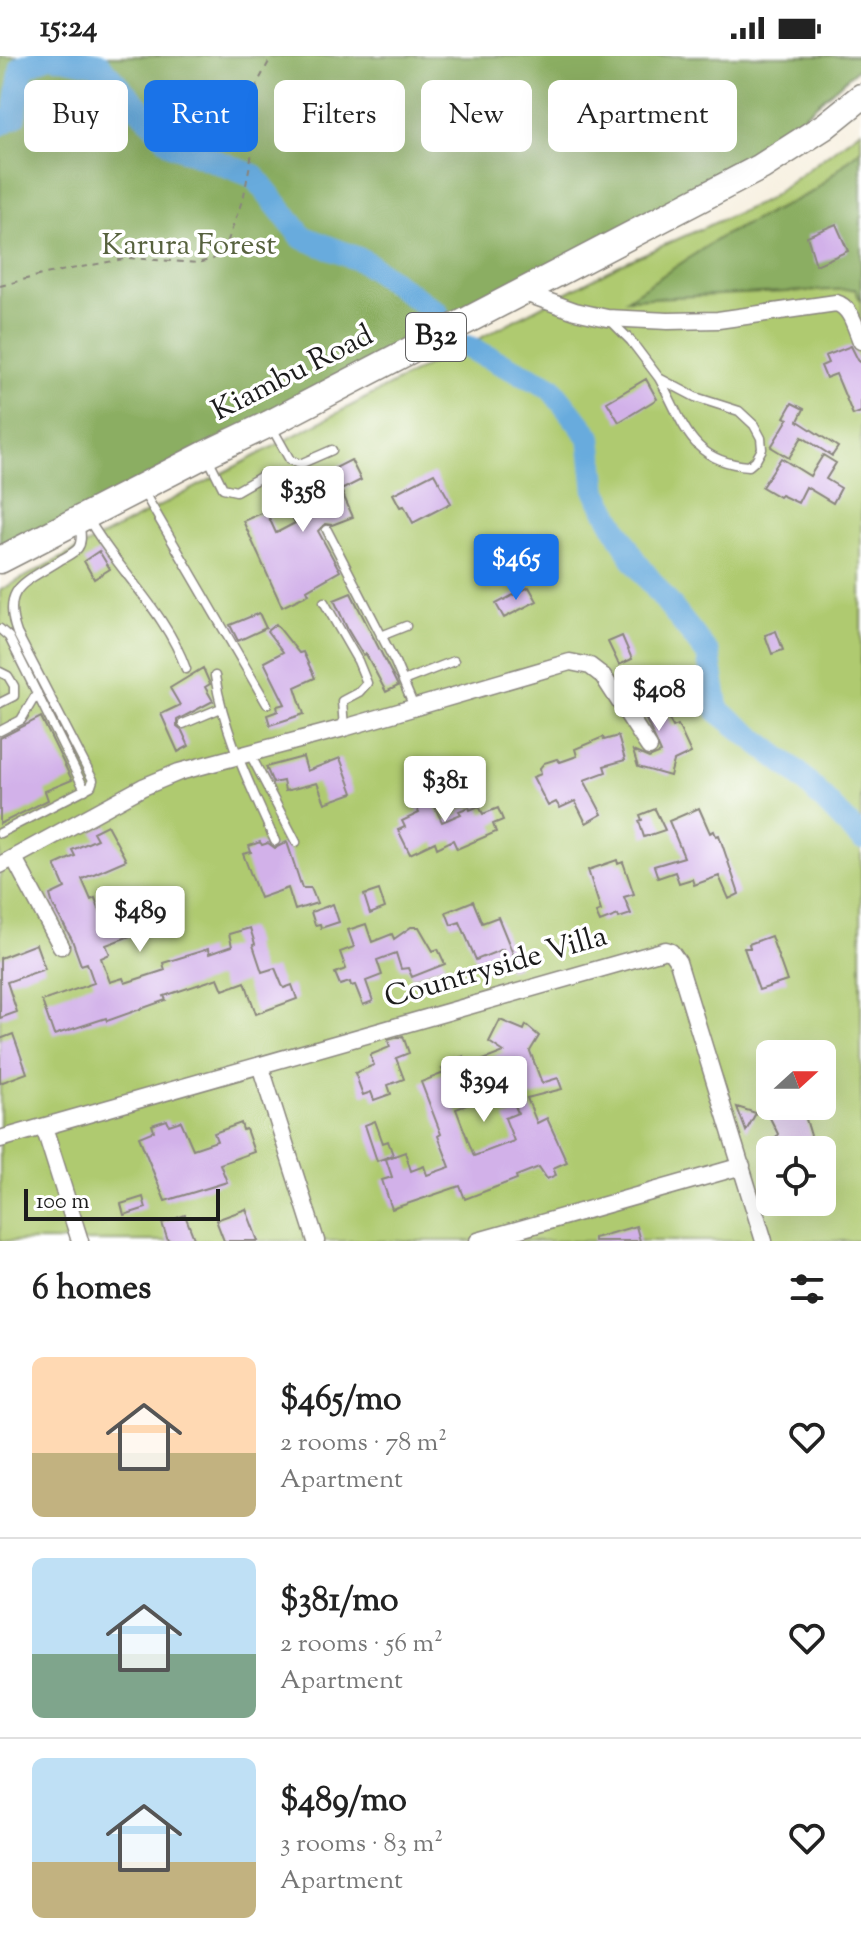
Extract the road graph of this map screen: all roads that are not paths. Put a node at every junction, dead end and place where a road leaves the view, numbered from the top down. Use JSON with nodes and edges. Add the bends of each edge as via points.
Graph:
{"nodes":[{"id":1,"x":861,"y":97,"type":"edge"},
{"id":2,"x":522,"y":292,"type":"junction"},
{"id":3,"x":607,"y":318,"type":"junction"},
{"id":4,"x":861,"y":341,"type":"edge"},
{"id":5,"x":659,"y":378,"type":"junction"},
{"id":6,"x":269,"y":424,"type":"junction"},
{"id":7,"x":332,"y":450,"type":"dead end"},
{"id":8,"x":206,"y":454,"type":"junction"},
{"id":9,"x":264,"y":475,"type":"dead end"},
{"id":10,"x":141,"y":486,"type":"junction"},
{"id":11,"x":83,"y":517,"type":"junction"},
{"id":12,"x":327,"y":530,"type":"dead end"},
{"id":13,"x":0,"y":560,"type":"edge"},
{"id":14,"x":324,"y":602,"type":"dead end"},
{"id":15,"x":406,"y":626,"type":"dead end"},
{"id":16,"x":0,"y":629,"type":"edge"},
{"id":17,"x":381,"y":636,"type":"junction"},
{"id":18,"x":454,"y":661,"type":"dead end"},
{"id":19,"x":186,"y":669,"type":"dead end"},
{"id":20,"x":0,"y":672,"type":"edge"},
{"id":21,"x":215,"y":676,"type":"dead end"},
{"id":22,"x":403,"y":681,"type":"junction"},
{"id":23,"x":43,"y":683,"type":"junction"},
{"id":24,"x":37,"y":694,"type":"junction"},
{"id":25,"x":0,"y":703,"type":"edge"},
{"id":26,"x":267,"y":704,"type":"dead end"},
{"id":27,"x":414,"y":707,"type":"junction"},
{"id":28,"x":221,"y":708,"type":"junction"},
{"id":29,"x":183,"y":724,"type":"dead end"},
{"id":30,"x":344,"y":728,"type":"junction"},
{"id":31,"x":0,"y":731,"type":"edge"},
{"id":32,"x":649,"y":747,"type":"dead end"},
{"id":33,"x":243,"y":754,"type":"junction"},
{"id":34,"x":82,"y":757,"type":"junction"},
{"id":35,"x":72,"y":763,"type":"junction"},
{"id":36,"x":85,"y":790,"type":"junction"},
{"id":37,"x":0,"y":833,"type":"edge"},
{"id":38,"x":275,"y":841,"type":"dead end"},
{"id":39,"x":296,"y":842,"type":"dead end"},
{"id":40,"x":7,"y":862,"type":"edge"},
{"id":41,"x":61,"y":946,"type":"dead end"},
{"id":42,"x":260,"y":1065,"type":"junction"},
{"id":43,"x":44,"y":1127,"type":"junction"},
{"id":44,"x":0,"y":1139,"type":"edge"},
{"id":45,"x":742,"y":1166,"type":"junction"},
{"id":46,"x":80,"y":1241,"type":"edge"},
{"id":47,"x":316,"y":1241,"type":"edge"},
{"id":48,"x":478,"y":1241,"type":"edge"},
{"id":49,"x":764,"y":1241,"type":"edge"}],
"edges":[{"from":1,"to":2,"type":"highway","name":"Kiambu Road","number":"B32","via":[[761,167]]},
{"from":2,"to":3,"type":"street"},
{"from":2,"to":6,"type":"highway","name":"Kiambu Road","number":"B32"},
{"from":3,"to":4,"type":"street","via":[[718,320],[836,303],[850,314]]},
{"from":3,"to":5,"type":"lane"},
{"from":5,"to":5,"type":"lane","via":[[739,411],[761,438],[756,460],[749,466],[730,465],[702,450],[680,423]]},
{"from":6,"to":7,"type":"lane","via":[[290,460],[300,464]]},
{"from":6,"to":8,"type":"highway","name":"Kiambu Road","number":"B32"},
{"from":8,"to":9,"type":"lane","via":[[223,488],[236,491]]},
{"from":8,"to":10,"type":"highway","name":"Kiambu Road","number":"B32"},
{"from":10,"to":11,"type":"highway","name":"Kiambu Road","number":"B32"},
{"from":10,"to":26,"type":"lane"},
{"from":11,"to":13,"type":"highway","name":"Kiambu Road","number":"B32"},
{"from":11,"to":19,"type":"lane","via":[[148,600]]},
{"from":11,"to":23,"type":"lane","via":[[76,550],[22,584],[8,608]]},
{"from":12,"to":17,"type":"lane"},
{"from":14,"to":30,"type":"lane","via":[[367,683],[342,701]]},
{"from":15,"to":17,"type":"lane"},
{"from":16,"to":24,"type":"lane"},
{"from":17,"to":22,"type":"lane"},
{"from":18,"to":22,"type":"lane"},
{"from":20,"to":25,"type":"lane","via":[[15,691]]},
{"from":21,"to":28,"type":"lane"},
{"from":22,"to":27,"type":"lane"},
{"from":23,"to":24,"type":"lane"},
{"from":23,"to":34,"type":"lane"},
{"from":24,"to":31,"type":"lane","via":[[21,720]]},
{"from":24,"to":35,"type":"lane"},
{"from":27,"to":30,"type":"street"},
{"from":27,"to":32,"type":"street","via":[[570,662],[590,666],[603,676]]},
{"from":28,"to":29,"type":"lane"},
{"from":28,"to":33,"type":"lane"},
{"from":30,"to":33,"type":"street"},
{"from":33,"to":38,"type":"lane"},
{"from":33,"to":39,"type":"lane"},
{"from":33,"to":40,"type":"street","via":[[143,787]]},
{"from":34,"to":35,"type":"lane"},
{"from":34,"to":36,"type":"lane","via":[[93,780]]},
{"from":35,"to":36,"type":"lane"},
{"from":36,"to":37,"type":"lane"},
{"from":40,"to":41,"type":"street"},
{"from":42,"to":43,"type":"street","name":"Countryside Villa"},
{"from":42,"to":45,"type":"street","name":"Countryside Villa","via":[[666,950],[678,962]]},
{"from":42,"to":47,"type":"street"},
{"from":43,"to":44,"type":"street","name":"Countryside Villa"},
{"from":43,"to":46,"type":"street"},
{"from":45,"to":48,"type":"street"},
{"from":45,"to":49,"type":"street","name":"Countryside Villa"}]}
